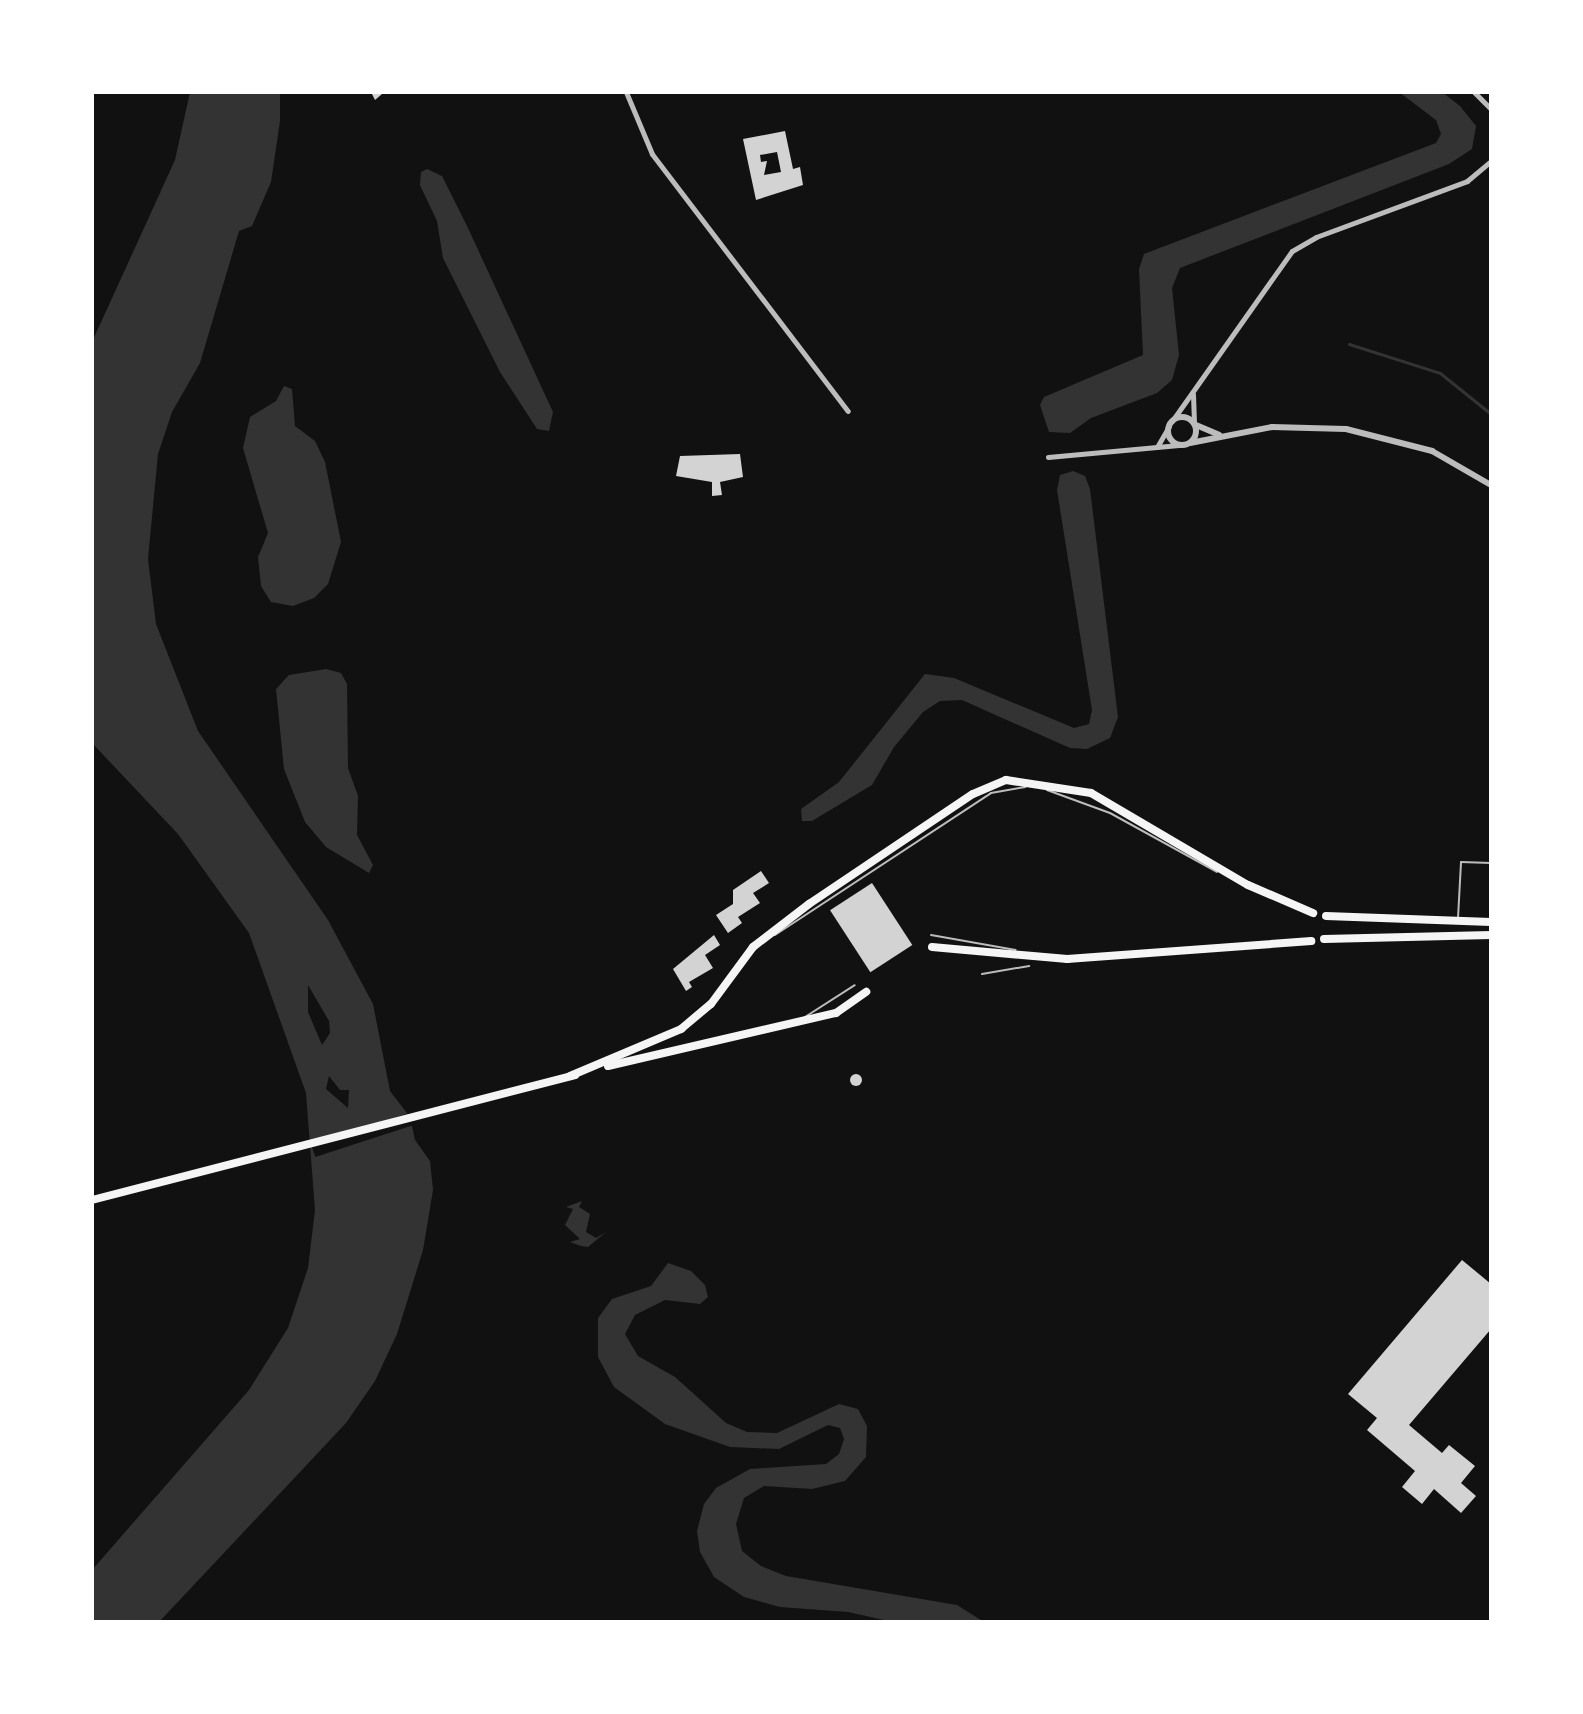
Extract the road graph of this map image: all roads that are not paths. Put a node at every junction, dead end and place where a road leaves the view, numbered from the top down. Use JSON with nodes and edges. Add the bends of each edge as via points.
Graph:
{"nodes":[{"id":1,"x":626,"y":92,"type":"edge"},
{"id":2,"x":1474,"y":92,"type":"edge"},
{"id":3,"x":1491,"y":109,"type":"edge"},
{"id":4,"x":1491,"y":161,"type":"edge"},
{"id":5,"x":1194,"y":389,"type":"junction"},
{"id":6,"x":848,"y":411,"type":"dead end"},
{"id":7,"x":1171,"y":423,"type":"junction"},
{"id":8,"x":1194,"y":423,"type":"junction"},
{"id":9,"x":1222,"y":435,"type":"junction"},
{"id":10,"x":1190,"y":443,"type":"junction"},
{"id":11,"x":1181,"y":445,"type":"junction"},
{"id":12,"x":1157,"y":448,"type":"junction"},
{"id":13,"x":1048,"y":457,"type":"dead end"},
{"id":14,"x":1491,"y":485,"type":"edge"},
{"id":15,"x":1491,"y":863,"type":"edge"},
{"id":16,"x":1313,"y":913,"type":"dead end"},
{"id":17,"x":1326,"y":916,"type":"dead end"},
{"id":18,"x":1458,"y":921,"type":"junction"},
{"id":19,"x":1491,"y":922,"type":"edge"},
{"id":20,"x":931,"y":935,"type":"dead end"},
{"id":21,"x":1491,"y":935,"type":"edge"},
{"id":22,"x":1324,"y":939,"type":"dead end"},
{"id":23,"x":1311,"y":941,"type":"dead end"},
{"id":24,"x":932,"y":947,"type":"dead end"},
{"id":25,"x":1067,"y":959,"type":"junction"},
{"id":26,"x":1029,"y":966,"type":"dead end"},
{"id":27,"x":982,"y":974,"type":"dead end"},
{"id":28,"x":855,"y":985,"type":"dead end"},
{"id":29,"x":866,"y":992,"type":"dead end"},
{"id":30,"x":797,"y":1022,"type":"junction"},
{"id":31,"x":570,"y":1076,"type":"junction"},
{"id":32,"x":92,"y":1200,"type":"edge"}],
"edges":[{"from":1,"to":6,"type":"street","via":[[652,154]]},
{"from":2,"to":3,"type":"street"},
{"from":4,"to":5,"type":"street","via":[[1467,181],[1316,237],[1292,251]]},
{"from":5,"to":7,"type":"street"},
{"from":5,"to":8,"type":"street"},
{"from":7,"to":8,"type":"street","via":[[1186,417]]},
{"from":7,"to":11,"type":"street","via":[[1170,438]]},
{"from":7,"to":12,"type":"street"},
{"from":8,"to":9,"type":"street"},
{"from":8,"to":10,"type":"street","via":[[1197,431]]},
{"from":9,"to":10,"type":"street"},
{"from":9,"to":14,"type":"street","via":[[1300,425],[1364,432],[1432,451]]},
{"from":10,"to":11,"type":"street"},
{"from":11,"to":12,"type":"street"},
{"from":12,"to":13,"type":"street"},
{"from":15,"to":18,"type":"lane","via":[[1461,862]]},
{"from":16,"to":31,"type":"highway","via":[[1248,885],[1091,793],[1006,780],[973,794],[753,947],[711,1004],[681,1029]]},
{"from":17,"to":18,"type":"highway"},
{"from":18,"to":19,"type":"highway"},
{"from":20,"to":25,"type":"lane"},
{"from":21,"to":22,"type":"highway"},
{"from":23,"to":25,"type":"highway"},
{"from":24,"to":25,"type":"highway"},
{"from":26,"to":27,"type":"lane"},
{"from":28,"to":30,"type":"lane"},
{"from":29,"to":30,"type":"highway","via":[[836,1013]]},
{"from":30,"to":31,"type":"highway"},
{"from":31,"to":32,"type":"highway"}]}
